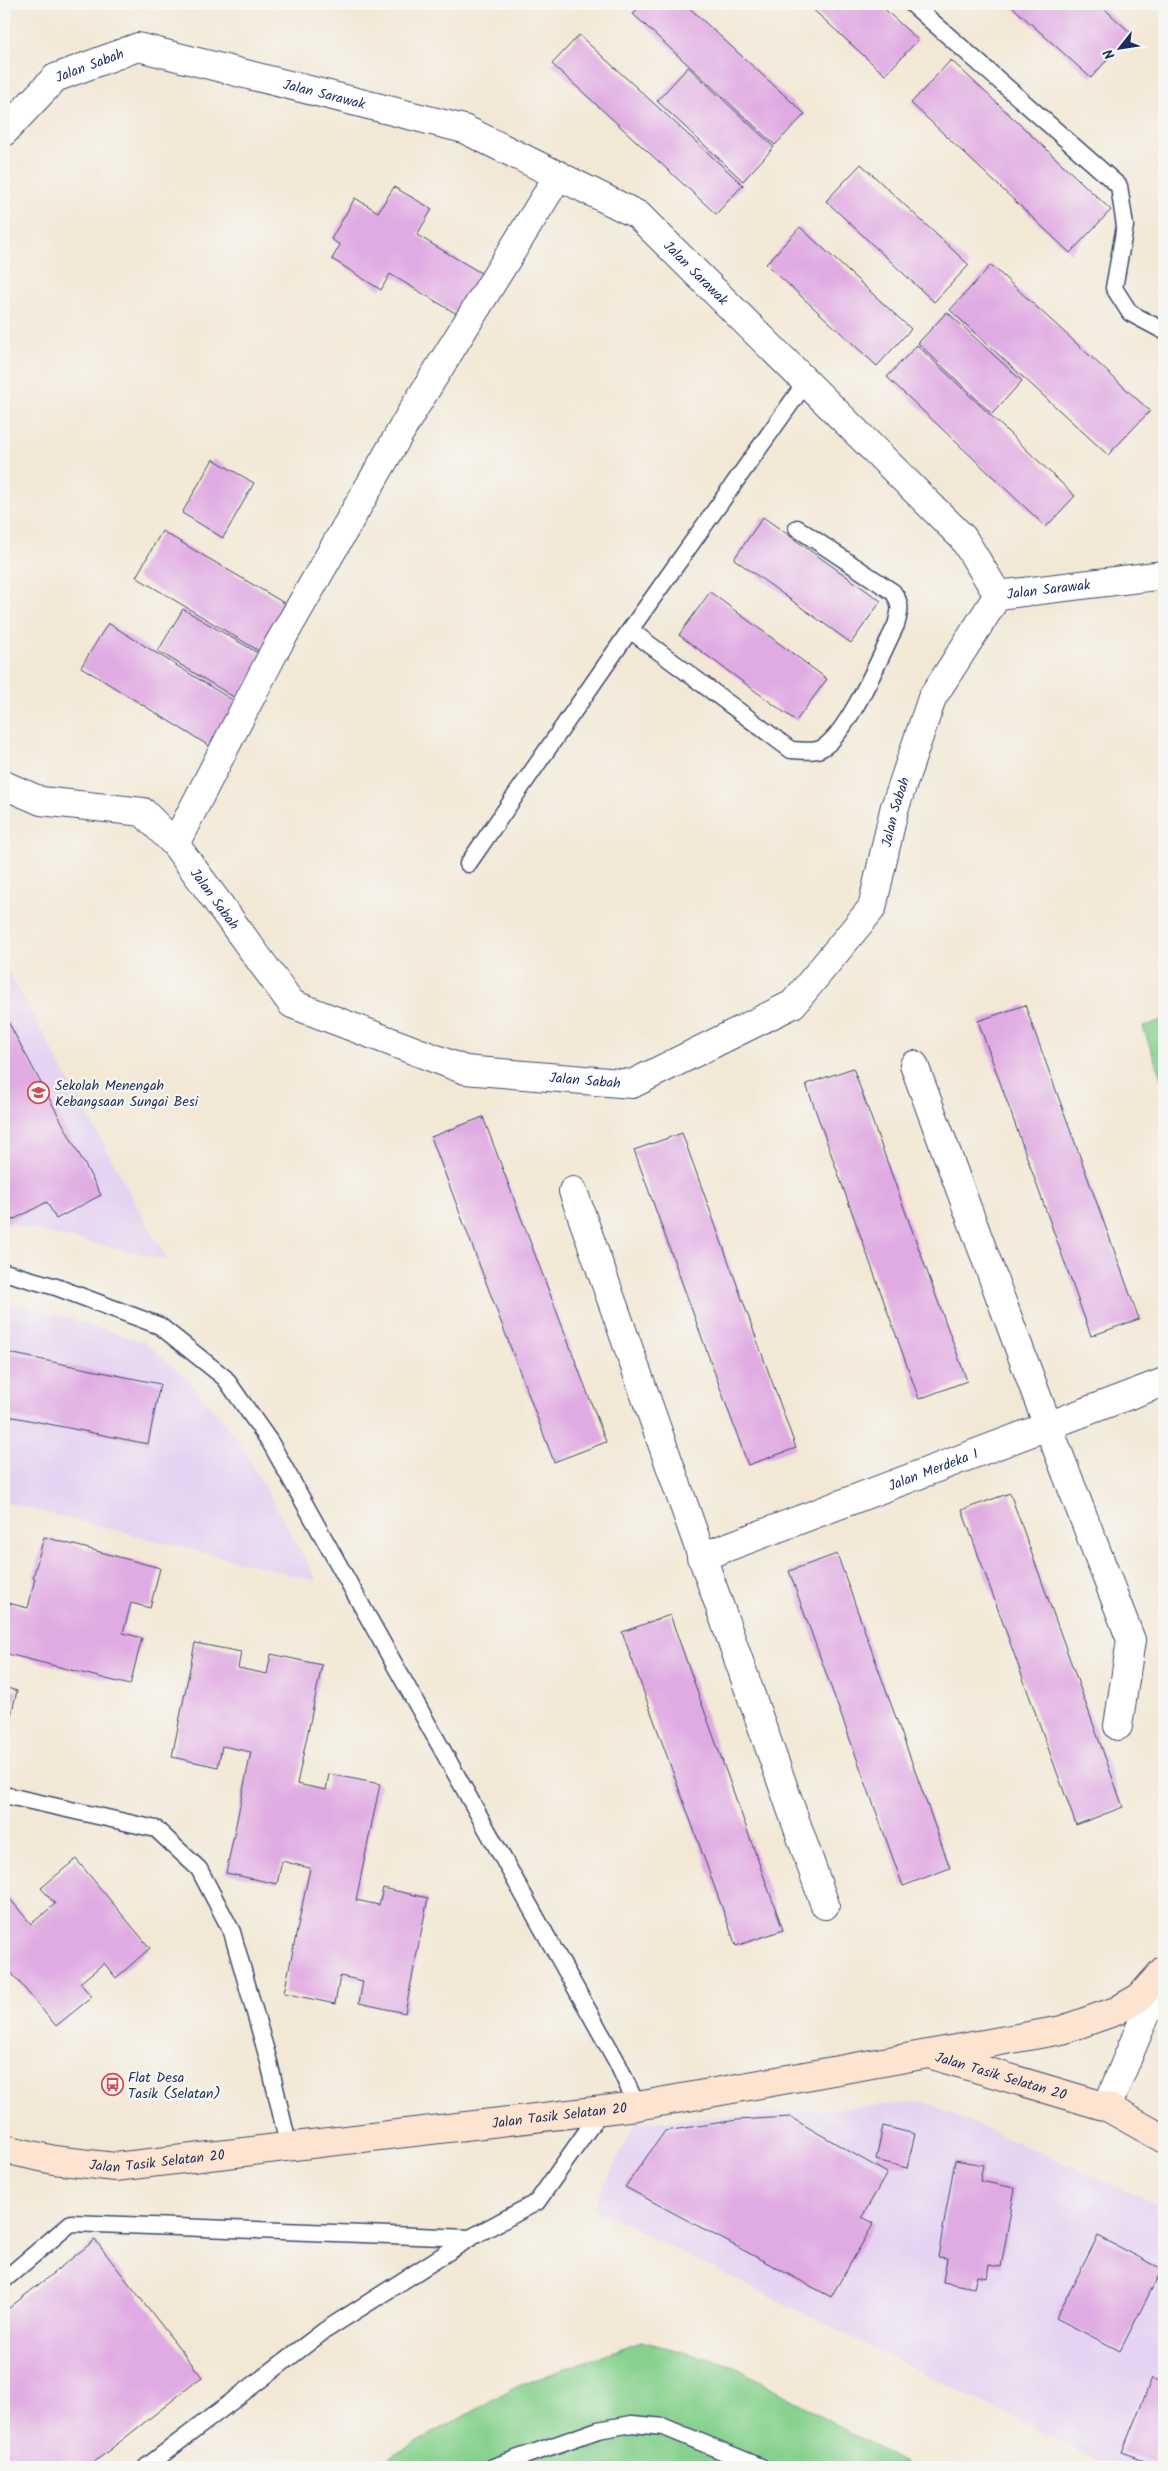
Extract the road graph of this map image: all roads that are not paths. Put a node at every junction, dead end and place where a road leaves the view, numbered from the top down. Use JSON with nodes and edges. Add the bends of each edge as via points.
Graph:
{"nodes":[{"id":1,"x":912,"y":4,"type":"edge"},
{"id":2,"x":138,"y":47,"type":"joint"},
{"id":3,"x":4,"y":132,"type":"edge"},
{"id":4,"x":558,"y":175,"type":"junction"},
{"id":5,"x":1164,"y":331,"type":"edge"},
{"id":6,"x":806,"y":382,"type":"junction"},
{"id":7,"x":797,"y":528,"type":"dead end"},
{"id":8,"x":1164,"y":575,"type":"edge"},
{"id":9,"x":998,"y":595,"type":"junction"},
{"id":10,"x":630,"y":630,"type":"junction"},
{"id":11,"x":4,"y":785,"type":"edge"},
{"id":12,"x":175,"y":844,"type":"junction"},
{"id":13,"x":468,"y":864,"type":"dead end"},
{"id":14,"x":914,"y":1064,"type":"dead end"},
{"id":15,"x":573,"y":1190,"type":"dead end"},
{"id":16,"x":4,"y":1272,"type":"edge"},
{"id":17,"x":1164,"y":1382,"type":"edge"},
{"id":18,"x":1048,"y":1426,"type":"junction"},
{"id":19,"x":700,"y":1557,"type":"junction"},
{"id":20,"x":1118,"y":1726,"type":"dead end"},
{"id":21,"x":4,"y":1795,"type":"edge"},
{"id":22,"x":824,"y":1905,"type":"dead end"},
{"id":23,"x":1164,"y":1970,"type":"edge"},
{"id":24,"x":929,"y":2054,"type":"junction"},
{"id":25,"x":637,"y":2106,"type":"junction"},
{"id":26,"x":1107,"y":2108,"type":"junction"},
{"id":27,"x":601,"y":2111,"type":"junction"},
{"id":28,"x":1164,"y":2139,"type":"edge"},
{"id":29,"x":289,"y":2148,"type":"junction"},
{"id":30,"x":4,"y":2149,"type":"edge"},
{"id":31,"x":470,"y":2238,"type":"junction"},
{"id":32,"x":4,"y":2280,"type":"edge"},
{"id":33,"x":146,"y":2467,"type":"edge"},
{"id":34,"x":493,"y":2467,"type":"edge"},
{"id":35,"x":761,"y":2467,"type":"edge"}],
"edges":[{"from":1,"to":5,"type":"lane","via":[[1119,186],[1125,226],[1114,288],[1130,313]]},
{"from":2,"to":3,"type":"street","name":"Jalan Sabah","via":[[55,78]]},
{"from":2,"to":4,"type":"street","name":"Jalan Sarawak","via":[[464,129]]},
{"from":4,"to":6,"type":"street","name":"Jalan Sarawak","via":[[638,215]]},
{"from":4,"to":12,"type":"street","via":[[413,410],[274,652]]},
{"from":6,"to":9,"type":"street","name":"Jalan Sarawak","via":[[963,538]]},
{"from":6,"to":10,"type":"lane"},
{"from":7,"to":10,"type":"lane","via":[[894,592],[900,603],[896,625],[852,712],[831,742],[821,749],[792,750]]},
{"from":8,"to":9,"type":"street","name":"Jalan Sarawak"},
{"from":9,"to":12,"type":"street","name":"Jalan Sabah","via":[[932,698],[894,810],[872,908],[793,1004],[632,1084],[465,1070],[292,1004]]},
{"from":10,"to":13,"type":"lane"},
{"from":11,"to":12,"type":"street","name":"Jalan Sabah","via":[[41,801],[143,812]]},
{"from":14,"to":18,"type":"street"},
{"from":15,"to":19,"type":"street"},
{"from":16,"to":25,"type":"lane","via":[[56,1286],[160,1326],[225,1378],[270,1442],[617,2062]]},
{"from":17,"to":18,"type":"street","name":"Jalan Merdeka 1"},
{"from":18,"to":19,"type":"street","name":"Jalan Merdeka 1"},
{"from":18,"to":20,"type":"street","via":[[1132,1640]]},
{"from":19,"to":22,"type":"street"},
{"from":21,"to":29,"type":"lane","via":[[156,1829],[199,1870],[232,1932],[269,2062]]},
{"from":23,"to":24,"type":"street","via":[[1140,1997],[1116,2011],[1062,2030]]},
{"from":23,"to":26,"type":"street"},
{"from":24,"to":25,"type":"street","name":"Jalan Tasik Selatan 20"},
{"from":24,"to":26,"type":"street","name":"Jalan Tasik Selatan 20"},
{"from":25,"to":27,"type":"street","name":"Jalan Tasik Selatan 20"},
{"from":26,"to":28,"type":"street","name":"Jalan Tasik Selatan 20"},
{"from":27,"to":29,"type":"street","name":"Jalan Tasik Selatan 20"},
{"from":27,"to":31,"type":"lane","via":[[537,2202]]},
{"from":29,"to":30,"type":"street","name":"Jalan Tasik Selatan 20","via":[[115,2167],[54,2160]]},
{"from":31,"to":32,"type":"lane","via":[[71,2224]]},
{"from":31,"to":33,"type":"lane","via":[[324,2332]]},
{"from":34,"to":35,"type":"lane","via":[[598,2430],[632,2424],[664,2428]]}]}
